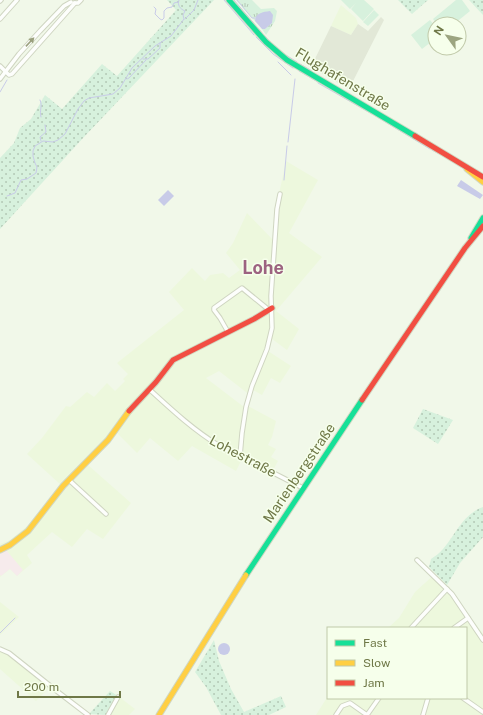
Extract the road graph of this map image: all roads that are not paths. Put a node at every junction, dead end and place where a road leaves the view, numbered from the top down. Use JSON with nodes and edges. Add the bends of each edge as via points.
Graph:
{"nodes":[{"id":1,"x":81,"y":0,"type":"edge"},
{"id":2,"x":229,"y":0,"type":"edge"},
{"id":3,"x":14,"y":1,"type":"edge"},
{"id":4,"x":72,"y":2,"type":"edge"},
{"id":5,"x":0,"y":19,"type":"edge"},
{"id":6,"x":0,"y":66,"type":"edge"},
{"id":7,"x":5,"y":73,"type":"junction"},
{"id":8,"x":0,"y":79,"type":"edge"},
{"id":9,"x":459,"y":162,"type":"junction"},
{"id":10,"x":483,"y":177,"type":"edge"},
{"id":11,"x":483,"y":182,"type":"edge"},
{"id":12,"x":280,"y":194,"type":"dead end"},
{"id":13,"x":483,"y":218,"type":"edge"},
{"id":14,"x":483,"y":226,"type":"edge"},
{"id":15,"x":466,"y":248,"type":"junction"},
{"id":16,"x":270,"y":309,"type":"junction"},
{"id":17,"x":228,"y":332,"type":"junction"},
{"id":18,"x":149,"y":389,"type":"junction"},
{"id":19,"x":240,"y":456,"type":"junction"},
{"id":20,"x":68,"y":480,"type":"junction"},
{"id":21,"x":303,"y":488,"type":"junction"},
{"id":22,"x":106,"y":514,"type":"dead end"},
{"id":23,"x":0,"y":550,"type":"edge"},
{"id":24,"x":417,"y":560,"type":"dead end"},
{"id":25,"x":447,"y":589,"type":"junction"},
{"id":26,"x":468,"y":618,"type":"junction"},
{"id":27,"x":412,"y":627,"type":"edge"},
{"id":28,"x":455,"y":627,"type":"edge"},
{"id":29,"x":483,"y":640,"type":"edge"},
{"id":30,"x":0,"y":649,"type":"edge"},
{"id":31,"x":118,"y":697,"type":"dead end"},
{"id":32,"x":378,"y":699,"type":"edge"},
{"id":33,"x":428,"y":699,"type":"edge"},
{"id":34,"x":464,"y":699,"type":"edge"},
{"id":35,"x":483,"y":712,"type":"edge"},
{"id":36,"x":88,"y":715,"type":"edge"},
{"id":37,"x":108,"y":715,"type":"edge"},
{"id":38,"x":159,"y":715,"type":"edge"},
{"id":39,"x":336,"y":715,"type":"edge"},
{"id":40,"x":367,"y":715,"type":"edge"},
{"id":41,"x":423,"y":715,"type":"edge"}],
"edges":[{"from":1,"to":4,"type":"street","via":[[78,3]]},
{"from":2,"to":9,"type":"main road","name":"Flughafenstraße","via":[[269,46],[287,60]]},
{"from":3,"to":5,"type":"street"},
{"from":7,"to":4,"type":"street","one_way":true,"via":[[19,54],[64,6]]},
{"from":4,"to":7,"type":"street","via":[[12,74]]},
{"from":6,"to":7,"type":"street"},
{"from":7,"to":8,"type":"street"},
{"from":9,"to":10,"type":"main road","name":"Flughafenstraße"},
{"from":9,"to":11,"type":"main road","name":"Flughafenstraße"},
{"from":12,"to":16,"type":"street"},
{"from":13,"to":15,"type":"main road","name":"Marienbergstraße"},
{"from":14,"to":15,"type":"main road","name":"Marienbergstraße"},
{"from":15,"to":21,"type":"main road","name":"Marienbergstraße"},
{"from":16,"to":17,"type":"main road"},
{"from":16,"to":17,"type":"street","via":[[242,288],[214,308]]},
{"from":16,"to":19,"type":"street","via":[[272,328],[249,396]]},
{"from":17,"to":18,"type":"main road","via":[[173,360]]},
{"from":18,"to":19,"type":"street","name":"Lohestraße","via":[[195,429]]},
{"from":18,"to":20,"type":"main road","via":[[106,442]]},
{"from":19,"to":21,"type":"street","name":"Lohestraße"},
{"from":20,"to":22,"type":"street"},
{"from":20,"to":23,"type":"main road","via":[[21,538]]},
{"from":21,"to":38,"type":"main road","name":"Marienbergstraße","via":[[214,624]]},
{"from":24,"to":25,"type":"street"},
{"from":25,"to":26,"type":"street"},
{"from":25,"to":27,"type":"street"},
{"from":26,"to":28,"type":"street"},
{"from":26,"to":29,"type":"street"},
{"from":30,"to":36,"type":"street","via":[[9,653]]},
{"from":31,"to":37,"type":"street"},
{"from":32,"to":40,"type":"street"},
{"from":33,"to":41,"type":"street"},
{"from":34,"to":35,"type":"street"},
{"from":39,"to":40,"type":"street","via":[[342,706],[350,703]]}]}
